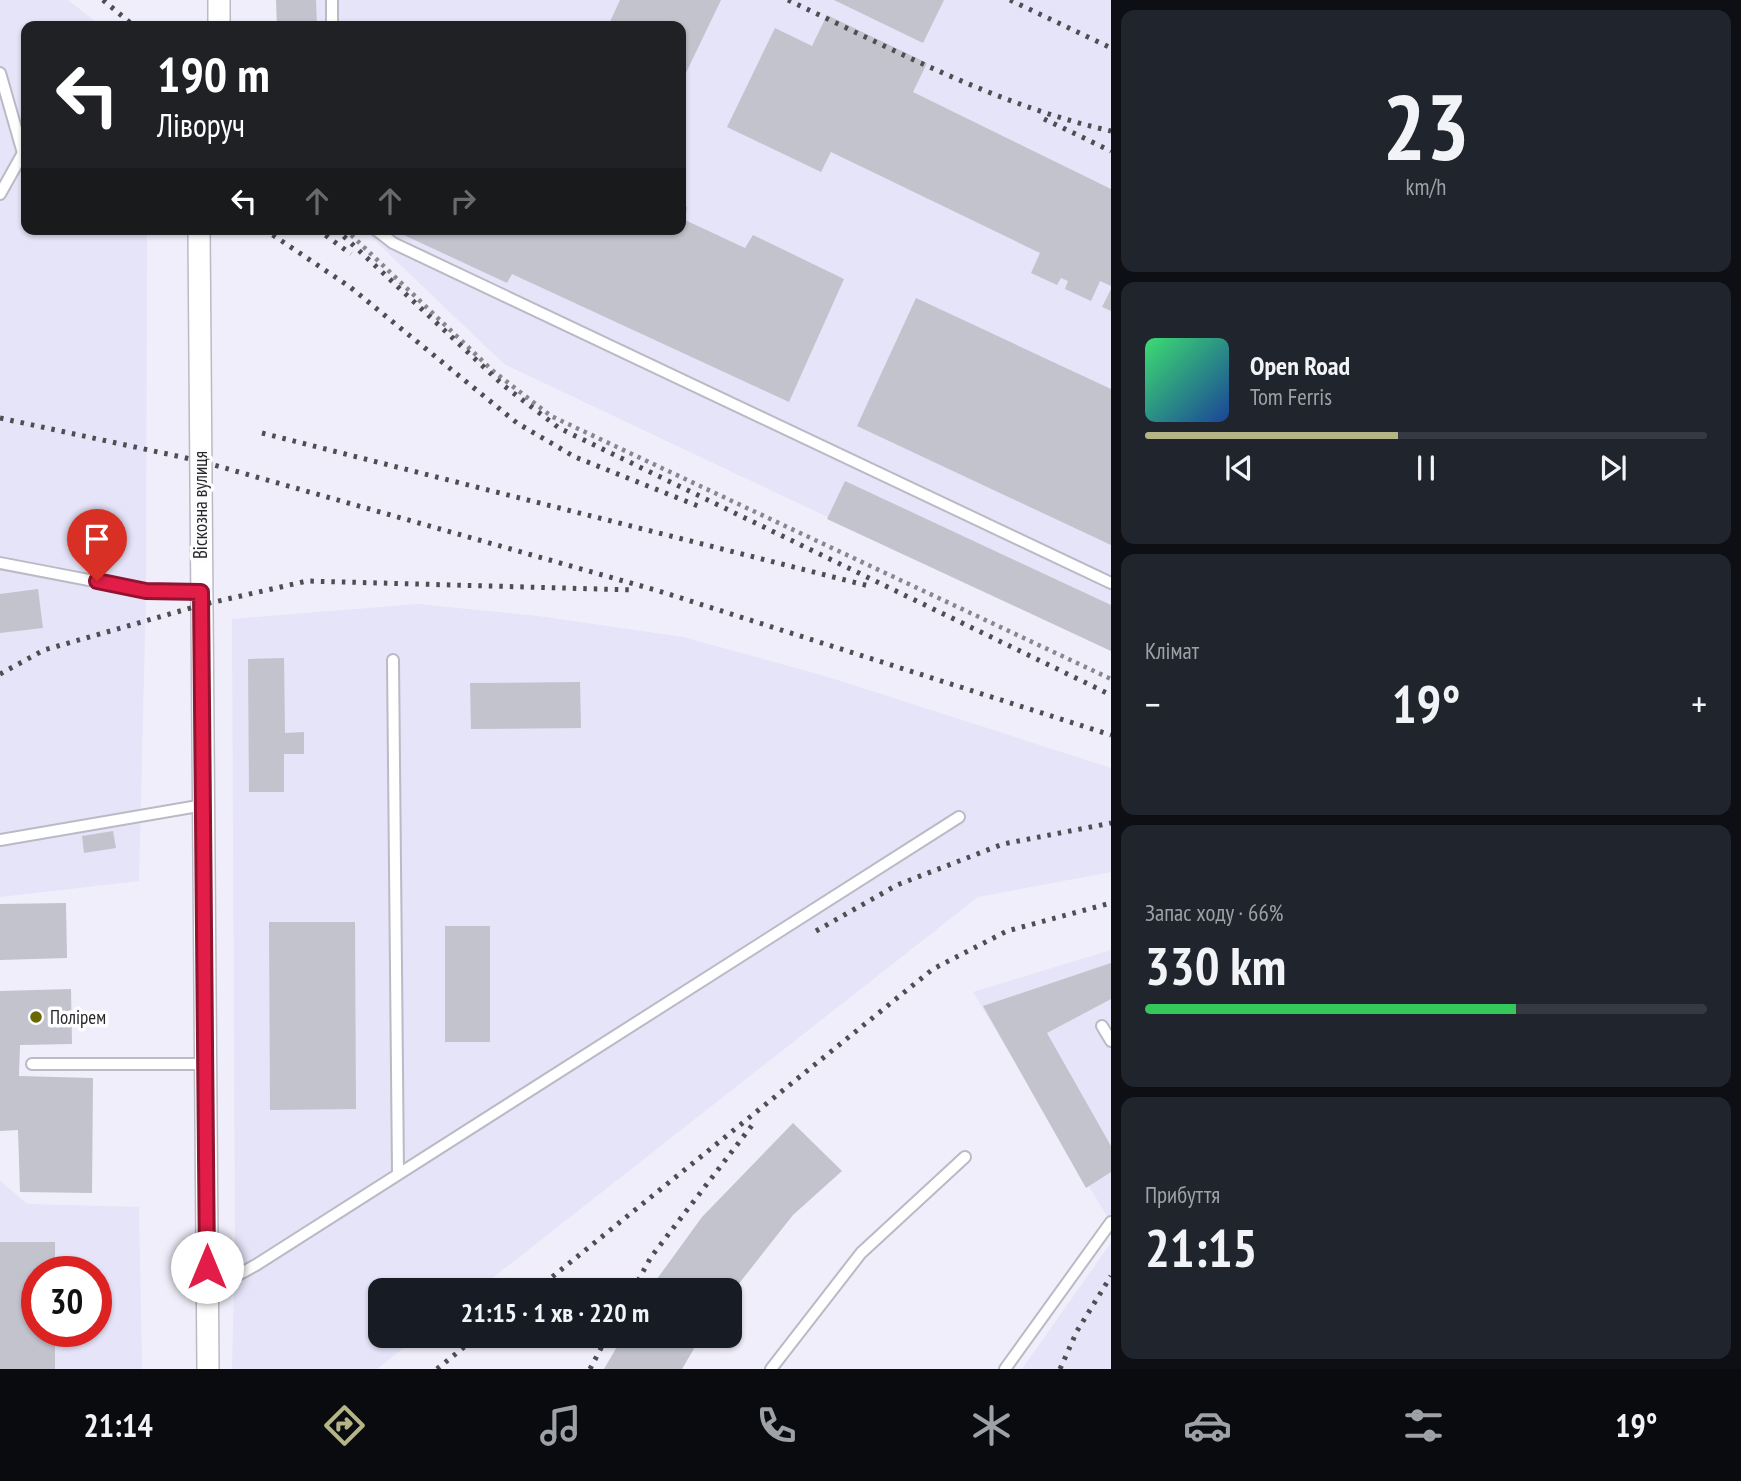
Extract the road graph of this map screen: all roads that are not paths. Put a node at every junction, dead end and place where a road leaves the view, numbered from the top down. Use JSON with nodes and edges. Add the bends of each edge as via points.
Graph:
{"nodes":[{"id":1,"x":219,"y":0,"type":"edge"},
{"id":2,"x":332,"y":0,"type":"edge"},
{"id":3,"x":219,"y":21,"type":"edge"},
{"id":4,"x":332,"y":21,"type":"edge"},
{"id":5,"x":0,"y":73,"type":"edge"},
{"id":6,"x":21,"y":143,"type":"edge"},
{"id":7,"x":21,"y":158,"type":"edge"},
{"id":8,"x":0,"y":194,"type":"edge"},
{"id":9,"x":199,"y":235,"type":"edge"},
{"id":10,"x":382,"y":235,"type":"edge"},
{"id":11,"x":0,"y":562,"type":"edge"},
{"id":12,"x":1111,"y":583,"type":"edge"},
{"id":13,"x":201,"y":592,"type":"junction"},
{"id":14,"x":393,"y":660,"type":"dead end"},
{"id":15,"x":204,"y":805,"type":"junction"},
{"id":16,"x":958,"y":817,"type":"dead end"},
{"id":17,"x":0,"y":840,"type":"edge"},
{"id":18,"x":1102,"y":1026,"type":"dead end"},
{"id":19,"x":1111,"y":1041,"type":"edge"},
{"id":20,"x":32,"y":1064,"type":"dead end"},
{"id":21,"x":206,"y":1064,"type":"junction"},
{"id":22,"x":965,"y":1157,"type":"dead end"},
{"id":23,"x":398,"y":1173,"type":"junction"},
{"id":24,"x":1111,"y":1222,"type":"edge"},
{"id":25,"x":207,"y":1292,"type":"junction"},
{"id":26,"x":208,"y":1369,"type":"edge"},
{"id":27,"x":771,"y":1369,"type":"edge"},
{"id":28,"x":1005,"y":1369,"type":"edge"}],
"edges":[{"from":1,"to":3,"type":"street"},
{"from":2,"to":4,"type":"lane"},
{"from":5,"to":6,"type":"lane"},
{"from":7,"to":8,"type":"lane"},
{"from":9,"to":13,"type":"street","name":"Віскозна вулиця"},
{"from":10,"to":12,"type":"lane"},
{"from":11,"to":13,"type":"lane","via":[[146,591]]},
{"from":13,"to":15,"type":"street","name":"Віскозна вулиця"},
{"from":14,"to":23,"type":"lane"},
{"from":15,"to":17,"type":"lane"},
{"from":15,"to":21,"type":"street","name":"Віскозна вулиця"},
{"from":16,"to":23,"type":"lane"},
{"from":18,"to":19,"type":"lane"},
{"from":20,"to":21,"type":"lane"},
{"from":21,"to":25,"type":"street","name":"Віскозна вулиця"},
{"from":22,"to":27,"type":"lane","via":[[861,1253]]},
{"from":23,"to":25,"type":"lane"},
{"from":24,"to":28,"type":"lane"},
{"from":25,"to":26,"type":"street","name":"Віскозна вулиця"}]}
